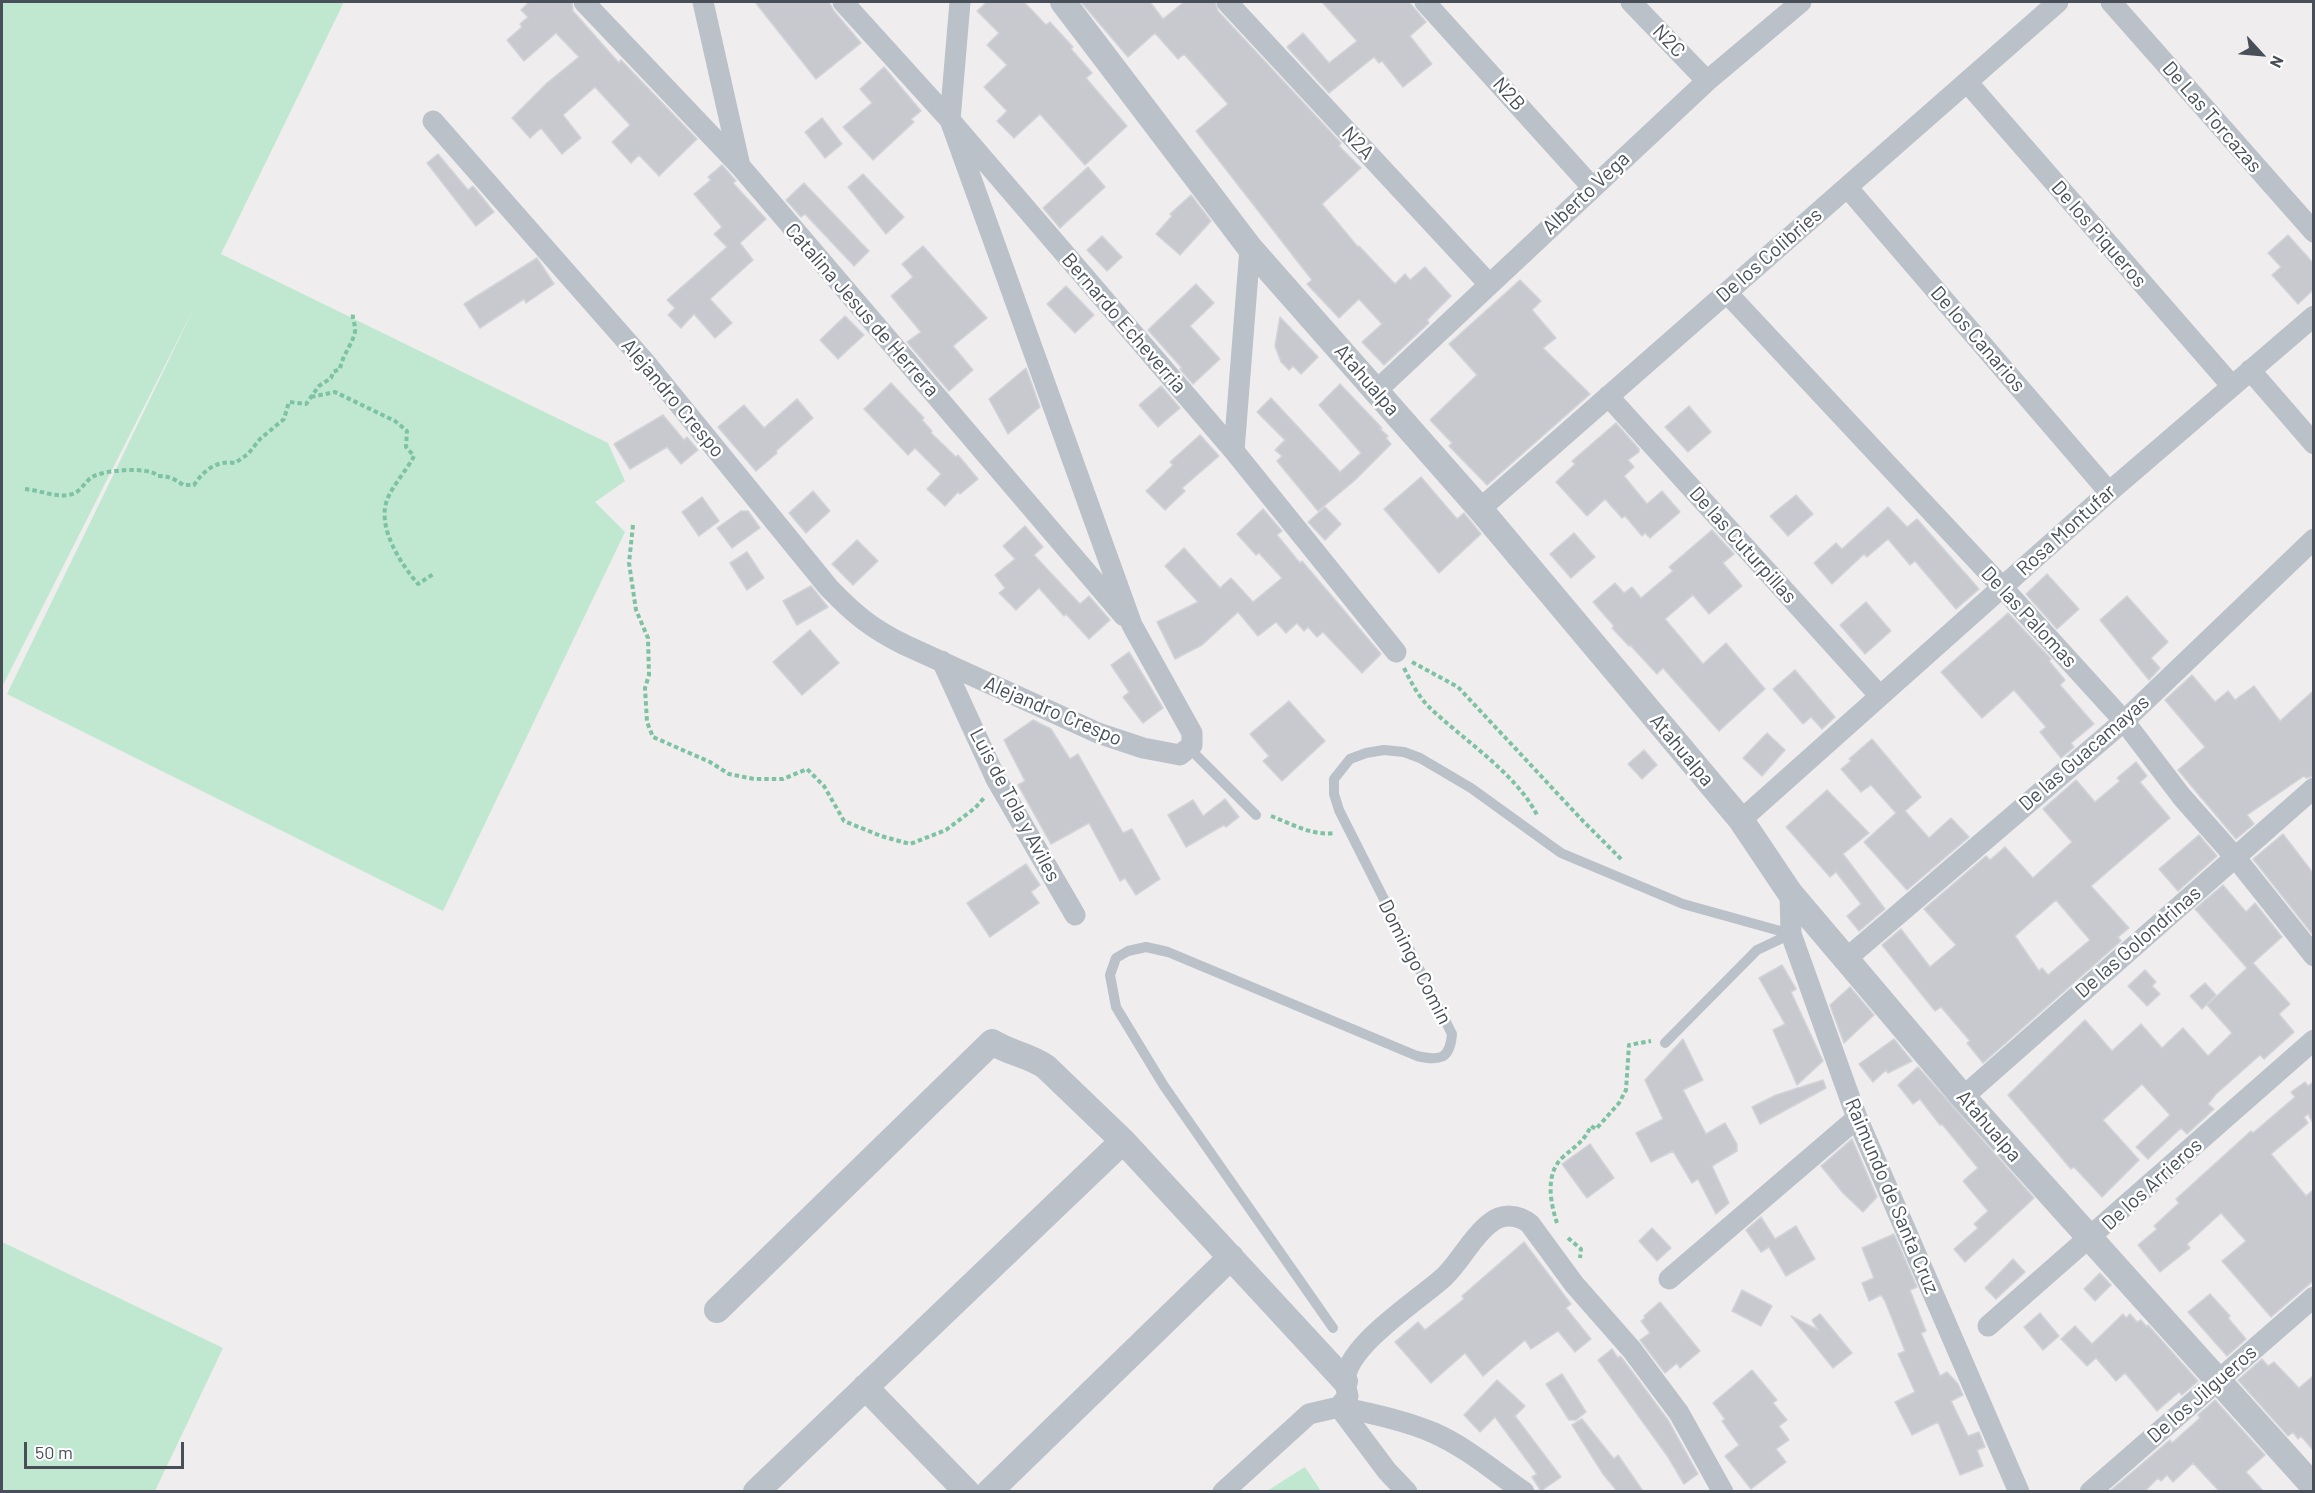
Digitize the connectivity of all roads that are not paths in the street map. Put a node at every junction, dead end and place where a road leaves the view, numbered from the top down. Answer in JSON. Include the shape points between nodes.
{"nodes":[{"id":1,"x":584,"y":2,"type":"edge"},
{"id":2,"x":703,"y":2,"type":"edge"},
{"id":3,"x":843,"y":2,"type":"edge"},
{"id":4,"x":960,"y":2,"type":"edge"},
{"id":5,"x":1063,"y":2,"type":"edge"},
{"id":6,"x":1227,"y":2,"type":"edge"},
{"id":7,"x":1425,"y":2,"type":"edge"},
{"id":8,"x":1631,"y":2,"type":"edge"},
{"id":9,"x":1801,"y":2,"type":"edge"},
{"id":10,"x":2058,"y":2,"type":"edge"},
{"id":11,"x":2110,"y":2,"type":"edge"},
{"id":12,"x":1707,"y":81,"type":"junction"},
{"id":13,"x":1967,"y":82,"type":"junction"},
{"id":14,"x":950,"y":120,"type":"junction"},
{"id":15,"x":433,"y":121,"type":"dead end"},
{"id":16,"x":740,"y":166,"type":"junction"},
{"id":17,"x":1592,"y":187,"type":"junction"},
{"id":18,"x":1847,"y":187,"type":"junction"},
{"id":19,"x":2313,"y":232,"type":"edge"},
{"id":20,"x":1250,"y":248,"type":"junction"},
{"id":21,"x":1490,"y":284,"type":"junction"},
{"id":22,"x":1727,"y":293,"type":"junction"},
{"id":23,"x":2313,"y":316,"type":"edge"},
{"id":24,"x":2250,"y":370,"type":"junction"},
{"id":25,"x":2232,"y":386,"type":"junction"},
{"id":26,"x":1376,"y":391,"type":"junction"},
{"id":27,"x":1608,"y":396,"type":"junction"},
{"id":28,"x":2313,"y":444,"type":"edge"},
{"id":29,"x":1234,"y":451,"type":"junction"},
{"id":30,"x":2109,"y":492,"type":"junction"},
{"id":31,"x":1480,"y":509,"type":"junction"},
{"id":32,"x":2313,"y":539,"type":"edge"},
{"id":33,"x":2002,"y":587,"type":"junction"},
{"id":34,"x":1132,"y":625,"type":"junction"},
{"id":35,"x":1396,"y":652,"type":"road end"},
{"id":36,"x":942,"y":661,"type":"junction"},
{"id":37,"x":1879,"y":694,"type":"junction"},
{"id":38,"x":2124,"y":721,"type":"junction"},
{"id":39,"x":1190,"y":748,"type":"junction"},
{"id":40,"x":2313,"y":788,"type":"edge"},
{"id":41,"x":1256,"y":815,"type":"road end"},
{"id":42,"x":1741,"y":820,"type":"junction"},
{"id":43,"x":2235,"y":857,"type":"junction"},
{"id":44,"x":1790,"y":893,"type":"junction"},
{"id":45,"x":1075,"y":915,"type":"dead end"},
{"id":46,"x":1791,"y":934,"type":"junction"},
{"id":47,"x":2313,"y":956,"type":"edge"},
{"id":48,"x":1846,"y":959,"type":"junction"},
{"id":49,"x":2313,"y":1040,"type":"edge"},
{"id":50,"x":1665,"y":1043,"type":"road end"},
{"id":51,"x":1963,"y":1097,"type":"junction"},
{"id":52,"x":1857,"y":1118,"type":"junction"},
{"id":53,"x":1123,"y":1141,"type":"junction"},
{"id":54,"x":2090,"y":1239,"type":"junction"},
{"id":55,"x":1231,"y":1257,"type":"junction"},
{"id":56,"x":1669,"y":1279,"type":"dead end"},
{"id":57,"x":2313,"y":1297,"type":"edge"},
{"id":58,"x":717,"y":1310,"type":"dead end"},
{"id":59,"x":1988,"y":1326,"type":"dead end"},
{"id":60,"x":1333,"y":1328,"type":"dead end"},
{"id":61,"x":1345,"y":1381,"type":"junction"},
{"id":62,"x":2218,"y":1381,"type":"junction"},
{"id":63,"x":865,"y":1387,"type":"junction"},
{"id":64,"x":1339,"y":1407,"type":"junction"},
{"id":65,"x":2313,"y":1487,"type":"edge"},
{"id":66,"x":756,"y":1491,"type":"edge"},
{"id":67,"x":967,"y":1491,"type":"edge"},
{"id":68,"x":989,"y":1491,"type":"edge"},
{"id":69,"x":1223,"y":1491,"type":"edge"},
{"id":70,"x":1407,"y":1491,"type":"edge"},
{"id":71,"x":1524,"y":1491,"type":"edge"},
{"id":72,"x":1723,"y":1491,"type":"edge"},
{"id":73,"x":2019,"y":1491,"type":"edge"},
{"id":74,"x":2090,"y":1491,"type":"edge"}],
"edges":[{"from":1,"to":16,"type":"street","name":"Catalina Jesus de Herrera"},
{"from":2,"to":16,"type":"street"},
{"from":3,"to":14,"type":"street","name":"Bernardo Echeverria"},
{"from":4,"to":14,"type":"street"},
{"from":5,"to":20,"type":"street","name":"Atahualpa"},
{"from":6,"to":21,"type":"street","name":"N2A"},
{"from":7,"to":17,"type":"street","name":"N2B"},
{"from":8,"to":12,"type":"street","name":"N2C"},
{"from":9,"to":12,"type":"street","name":"Alberto Vega"},
{"from":10,"to":13,"type":"street","name":"De los Colibries"},
{"from":11,"to":19,"type":"street","name":"De Las Torcazas"},
{"from":12,"to":17,"type":"street","name":"Alberto Vega"},
{"from":13,"to":18,"type":"street","name":"De los Colibries"},
{"from":13,"to":25,"type":"street","name":"De los Piqueros"},
{"from":14,"to":29,"type":"street","name":"Bernardo Echeverria"},
{"from":14,"to":34,"type":"street"},
{"from":15,"to":36,"type":"street","name":"Alejandro Crespo","via":[[644,361],[829,588],[876,631]]},
{"from":16,"to":34,"type":"street","name":"Catalina Jesus de Herrera"},
{"from":17,"to":21,"type":"street","name":"Alberto Vega"},
{"from":18,"to":22,"type":"street","name":"De los Colibries"},
{"from":18,"to":30,"type":"street","name":"De los Canarios"},
{"from":20,"to":26,"type":"street","name":"Atahualpa"},
{"from":20,"to":29,"type":"street"},
{"from":21,"to":26,"type":"street","name":"Alberto Vega"},
{"from":22,"to":27,"type":"street","name":"De los Colibries"},
{"from":22,"to":33,"type":"street","name":"De las Palomas"},
{"from":23,"to":24,"type":"street","name":"Rosa Montufar"},
{"from":24,"to":25,"type":"street","name":"Rosa Montufar"},
{"from":24,"to":28,"type":"street"},
{"from":25,"to":30,"type":"street","name":"Rosa Montufar"},
{"from":26,"to":31,"type":"street","name":"Atahualpa"},
{"from":27,"to":31,"type":"street","name":"De los Colibries"},
{"from":27,"to":37,"type":"street","name":"De las Cuturpillas"},
{"from":29,"to":35,"type":"street","name":"Bernardo Echeverria"},
{"from":30,"to":33,"type":"street","name":"Rosa Montufar"},
{"from":31,"to":42,"type":"street","name":"Atahualpa"},
{"from":32,"to":38,"type":"street","name":"De las Guacamayas"},
{"from":33,"to":37,"type":"street","name":"Rosa Montufar"},
{"from":33,"to":38,"type":"street","name":"De las Palomas"},
{"from":34,"to":39,"type":"street","via":[[1192,733]]},
{"from":36,"to":39,"type":"street","name":"Alejandro Crespo","via":[[1098,734],[1172,754]]},
{"from":36,"to":45,"type":"street","name":"Luis de Tola y Aviles","via":[[996,779]]},
{"from":37,"to":42,"type":"street","name":"Rosa Montufar"},
{"from":38,"to":43,"type":"street","name":"De las Palomas","via":[[2182,797]]},
{"from":38,"to":48,"type":"street","name":"De las Guacamayas"},
{"from":39,"to":41,"type":"lane"},
{"from":40,"to":43,"type":"street","name":"De las Golondrinas"},
{"from":42,"to":44,"type":"street","name":"Atahualpa"},
{"from":43,"to":47,"type":"street","name":"De las Palomas"},
{"from":43,"to":51,"type":"street","name":"De las Golondrinas"},
{"from":44,"to":46,"type":"street","name":"Raimundo de Santa Cruz"},
{"from":44,"to":48,"type":"street","name":"Atahualpa"},
{"from":46,"to":50,"type":"lane","via":[[1758,950]]},
{"from":46,"to":52,"type":"street","name":"Raimundo de Santa Cruz"},
{"from":46,"to":60,"type":"lane","name":"Domingo Comin","via":[[1683,904],[1561,853],[1472,788],[1420,758],[1395,750],[1350,759],[1334,779],[1334,794],[1452,1034],[1446,1055],[1434,1060],[1418,1056],[1168,952],[1146,947],[1116,958],[1110,975],[1116,1007],[1164,1086]]},
{"from":48,"to":51,"type":"street","name":"Atahualpa"},
{"from":49,"to":54,"type":"street","name":"De los Arrieros"},
{"from":51,"to":54,"type":"street","name":"Atahualpa"},
{"from":52,"to":56,"type":"street"},
{"from":52,"to":73,"type":"street","name":"Raimundo de Santa Cruz"},
{"from":53,"to":55,"type":"street"},
{"from":53,"to":58,"type":"street","via":[[1046,1067],[992,1042]]},
{"from":53,"to":63,"type":"street"},
{"from":54,"to":59,"type":"street","name":"De los Arrieros"},
{"from":54,"to":62,"type":"street","name":"Atahualpa"},
{"from":55,"to":61,"type":"street"},
{"from":55,"to":68,"type":"street"},
{"from":57,"to":62,"type":"street","name":"De los Jilgueros"},
{"from":61,"to":64,"type":"street","via":[[1348,1396]]},
{"from":61,"to":72,"type":"street","via":[[1365,1342],[1445,1276],[1489,1223],[1508,1215],[1522,1218],[1679,1413]]},
{"from":62,"to":65,"type":"street","name":"Atahualpa"},
{"from":62,"to":74,"type":"street","name":"De los Jilgueros"},
{"from":63,"to":66,"type":"street"},
{"from":63,"to":67,"type":"street"},
{"from":64,"to":69,"type":"street","via":[[1309,1414]]},
{"from":64,"to":70,"type":"street"},
{"from":64,"to":71,"type":"street","via":[[1434,1433]]}]}
